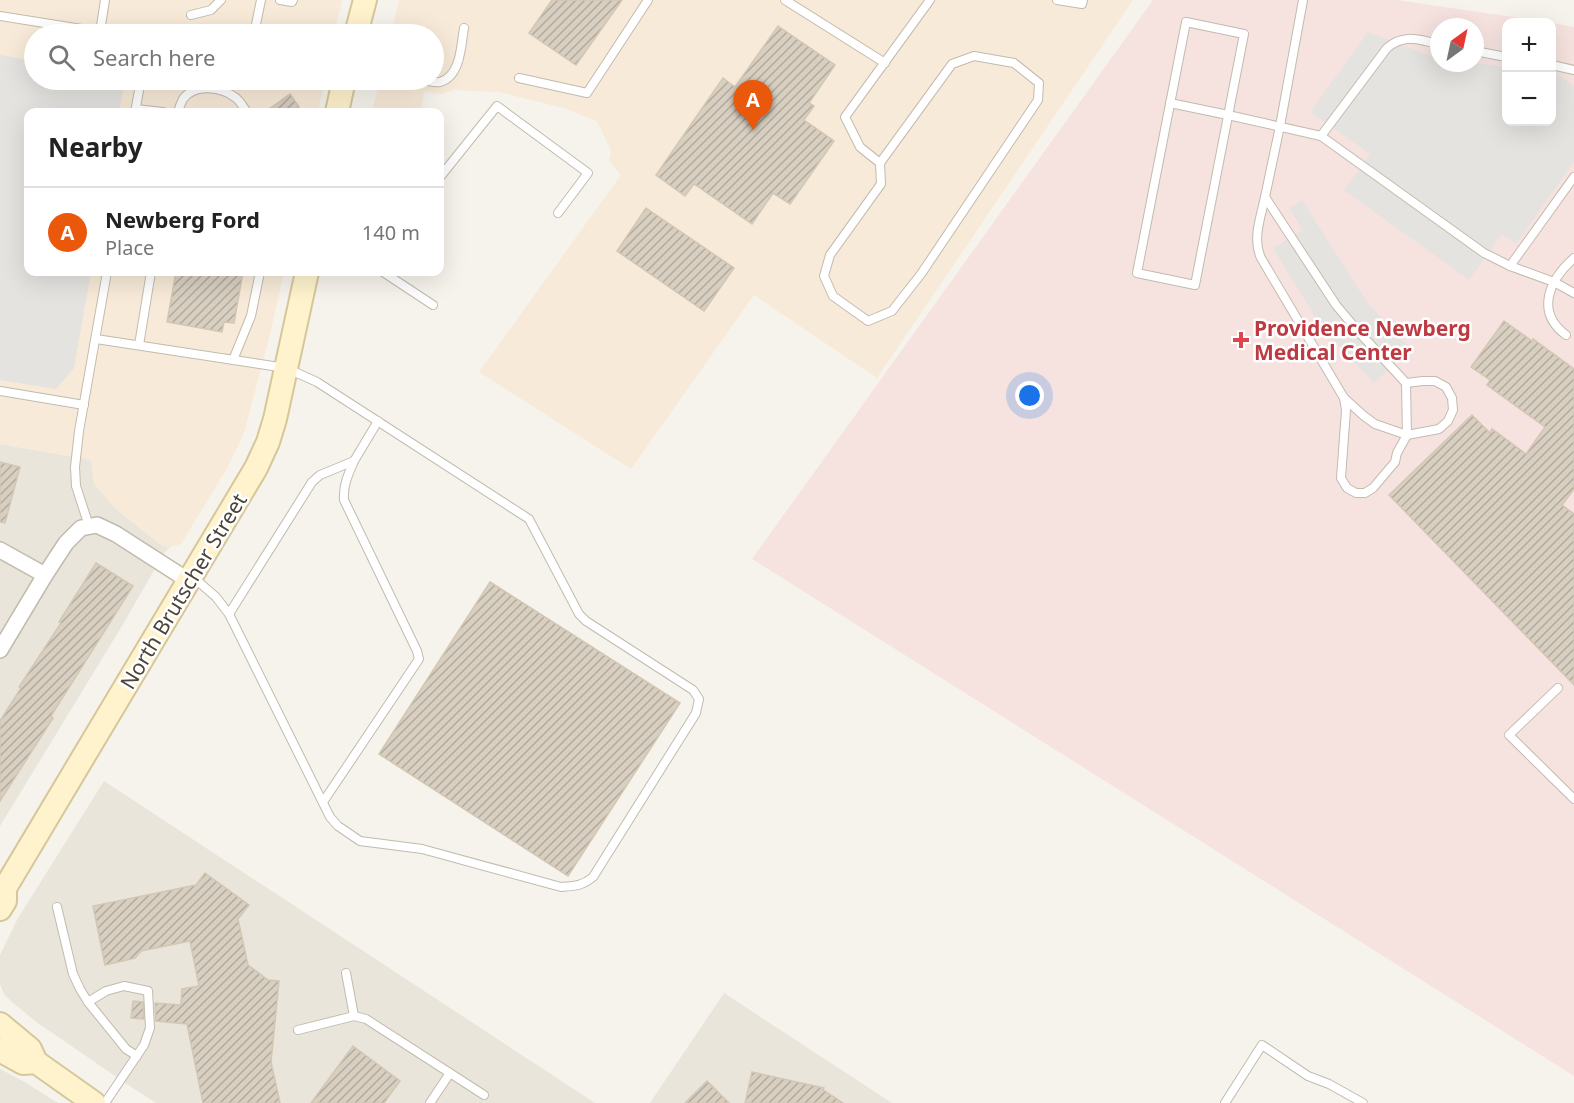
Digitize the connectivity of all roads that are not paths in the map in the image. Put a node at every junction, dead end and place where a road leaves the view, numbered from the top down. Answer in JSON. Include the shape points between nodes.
{"nodes":[{"id":1,"x":105,"y":0,"type":"edge"},
{"id":2,"x":221,"y":0,"type":"edge"},
{"id":3,"x":261,"y":0,"type":"edge"},
{"id":4,"x":280,"y":0,"type":"edge"},
{"id":5,"x":293,"y":0,"type":"edge"},
{"id":6,"x":365,"y":0,"type":"edge"},
{"id":7,"x":648,"y":0,"type":"edge"},
{"id":8,"x":785,"y":0,"type":"edge"},
{"id":9,"x":930,"y":0,"type":"edge"},
{"id":10,"x":1057,"y":0,"type":"edge"},
{"id":11,"x":1083,"y":0,"type":"edge"},
{"id":12,"x":1303,"y":0,"type":"edge"},
{"id":13,"x":191,"y":15,"type":"dead end"},
{"id":14,"x":0,"y":16,"type":"edge"},
{"id":15,"x":50,"y":24,"type":"edge"},
{"id":16,"x":101,"y":24,"type":"edge"},
{"id":17,"x":256,"y":24,"type":"edge"},
{"id":18,"x":359,"y":24,"type":"edge"},
{"id":19,"x":464,"y":28,"type":"dead end"},
{"id":20,"x":1430,"y":42,"type":"edge"},
{"id":21,"x":1484,"y":53,"type":"edge"},
{"id":22,"x":1502,"y":56,"type":"edge"},
{"id":23,"x":885,"y":63,"type":"junction"},
{"id":24,"x":1556,"y":66,"type":"edge"},
{"id":25,"x":1574,"y":70,"type":"edge"},
{"id":26,"x":519,"y":78,"type":"dead end"},
{"id":27,"x":444,"y":79,"type":"edge"},
{"id":28,"x":139,"y":90,"type":"edge"},
{"id":29,"x":195,"y":90,"type":"edge"},
{"id":30,"x":218,"y":90,"type":"edge"},
{"id":31,"x":342,"y":90,"type":"edge"},
{"id":32,"x":1170,"y":103,"type":"junction"},
{"id":33,"x":136,"y":108,"type":"edge"},
{"id":34,"x":179,"y":108,"type":"edge"},
{"id":35,"x":244,"y":108,"type":"edge"},
{"id":36,"x":338,"y":108,"type":"edge"},
{"id":37,"x":1228,"y":114,"type":"junction"},
{"id":38,"x":1280,"y":126,"type":"junction"},
{"id":39,"x":1322,"y":136,"type":"junction"},
{"id":40,"x":880,"y":164,"type":"junction"},
{"id":41,"x":444,"y":172,"type":"edge"},
{"id":42,"x":1574,"y":177,"type":"edge"},
{"id":43,"x":1265,"y":197,"type":"junction"},
{"id":44,"x":558,"y":213,"type":"dead end"},
{"id":45,"x":1574,"y":258,"type":"edge"},
{"id":46,"x":1510,"y":266,"type":"junction"},
{"id":47,"x":106,"y":276,"type":"edge"},
{"id":48,"x":150,"y":276,"type":"edge"},
{"id":49,"x":259,"y":276,"type":"edge"},
{"id":50,"x":306,"y":276,"type":"edge"},
{"id":51,"x":389,"y":276,"type":"edge"},
{"id":52,"x":1554,"y":282,"type":"junction"},
{"id":53,"x":1574,"y":293,"type":"edge"},
{"id":54,"x":433,"y":305,"type":"dead end"},
{"id":55,"x":1566,"y":335,"type":"dead end"},
{"id":56,"x":96,"y":339,"type":"junction"},
{"id":57,"x":139,"y":345,"type":"junction"},
{"id":58,"x":233,"y":360,"type":"junction"},
{"id":59,"x":286,"y":368,"type":"junction"},
{"id":60,"x":1406,"y":383,"type":"junction"},
{"id":61,"x":0,"y":391,"type":"edge"},
{"id":62,"x":1344,"y":398,"type":"junction"},
{"id":63,"x":84,"y":405,"type":"junction"},
{"id":64,"x":378,"y":421,"type":"junction"},
{"id":65,"x":1407,"y":435,"type":"junction"},
{"id":66,"x":354,"y":461,"type":"junction"},
{"id":67,"x":89,"y":526,"type":"junction"},
{"id":68,"x":0,"y":550,"type":"edge"},
{"id":69,"x":45,"y":575,"type":"junction"},
{"id":70,"x":190,"y":578,"type":"junction"},
{"id":71,"x":229,"y":614,"type":"junction"},
{"id":72,"x":0,"y":650,"type":"edge"},
{"id":73,"x":1558,"y":688,"type":"dead end"},
{"id":74,"x":1574,"y":799,"type":"edge"},
{"id":75,"x":324,"y":802,"type":"junction"},
{"id":76,"x":2,"y":896,"type":"edge"},
{"id":77,"x":57,"y":907,"type":"dead end"},
{"id":78,"x":346,"y":973,"type":"dead end"},
{"id":79,"x":88,"y":1002,"type":"junction"},
{"id":80,"x":354,"y":1016,"type":"junction"},
{"id":81,"x":0,"y":1024,"type":"edge"},
{"id":82,"x":298,"y":1030,"type":"dead end"},
{"id":83,"x":0,"y":1050,"type":"edge"},
{"id":84,"x":137,"y":1056,"type":"junction"},
{"id":85,"x":36,"y":1062,"type":"junction"},
{"id":86,"x":450,"y":1073,"type":"junction"},
{"id":87,"x":484,"y":1095,"type":"dead end"},
{"id":88,"x":94,"y":1103,"type":"edge"},
{"id":89,"x":105,"y":1103,"type":"edge"},
{"id":90,"x":430,"y":1103,"type":"edge"},
{"id":91,"x":1225,"y":1103,"type":"edge"},
{"id":92,"x":1363,"y":1103,"type":"edge"}],
"edges":[{"from":1,"to":16,"type":"lane"},
{"from":2,"to":13,"type":"lane","via":[[211,10]]},
{"from":3,"to":17,"type":"lane"},
{"from":4,"to":5,"type":"lane"},
{"from":6,"to":18,"type":"street"},
{"from":7,"to":26,"type":"lane","via":[[587,93]]},
{"from":8,"to":23,"type":"lane"},
{"from":9,"to":23,"type":"lane"},
{"from":10,"to":11,"type":"lane","via":[[1082,4]]},
{"from":12,"to":38,"type":"lane"},
{"from":14,"to":15,"type":"lane"},
{"from":19,"to":27,"type":"lane","via":[[457,64]]},
{"from":20,"to":39,"type":"lane","via":[[1401,39],[1388,48]]},
{"from":21,"to":22,"type":"lane"},
{"from":23,"to":40,"type":"lane","via":[[845,117],[860,147]]},
{"from":24,"to":25,"type":"lane"},
{"from":28,"to":33,"type":"lane"},
{"from":29,"to":34,"type":"lane","via":[[182,100]]},
{"from":30,"to":35,"type":"lane","via":[[237,99]]},
{"from":31,"to":36,"type":"street"},
{"from":32,"to":37,"type":"lane"},
{"from":32,"to":37,"type":"lane","via":[[1186,22],[1244,34]]},
{"from":32,"to":37,"type":"lane","via":[[1137,273],[1195,285]]},
{"from":37,"to":38,"type":"lane"},
{"from":38,"to":39,"type":"lane"},
{"from":38,"to":43,"type":"lane"},
{"from":39,"to":46,"type":"lane","via":[[1484,253]]},
{"from":40,"to":40,"type":"lane","via":[[881,184],[830,255],[824,276],[833,296],[868,321],[892,311],[921,274],[1038,100],[1039,83],[1014,63],[974,57],[952,64]]},
{"from":41,"to":44,"type":"lane","via":[[497,106],[588,173]]},
{"from":42,"to":46,"type":"lane"},
{"from":43,"to":60,"type":"lane","via":[[1336,305]]},
{"from":43,"to":62,"type":"lane","via":[[1257,250]]},
{"from":45,"to":52,"type":"lane"},
{"from":46,"to":52,"type":"lane"},
{"from":47,"to":56,"type":"lane"},
{"from":48,"to":57,"type":"lane"},
{"from":49,"to":58,"type":"lane","via":[[251,316]]},
{"from":50,"to":59,"type":"street","name":"North Brutscher Street"},
{"from":51,"to":54,"type":"lane"},
{"from":52,"to":53,"type":"lane"},
{"from":52,"to":55,"type":"lane","via":[[1548,307],[1551,319]]},
{"from":56,"to":57,"type":"lane"},
{"from":56,"to":63,"type":"lane"},
{"from":57,"to":58,"type":"lane"},
{"from":58,"to":59,"type":"lane"},
{"from":59,"to":64,"type":"lane","via":[[317,382]]},
{"from":59,"to":70,"type":"street","name":"North Brutscher Street","via":[[260,460]]},
{"from":60,"to":65,"type":"lane"},
{"from":60,"to":65,"type":"lane","via":[[1435,381],[1446,387],[1453,410],[1439,429]]},
{"from":61,"to":63,"type":"lane"},
{"from":62,"to":65,"type":"lane","via":[[1375,424]]},
{"from":62,"to":65,"type":"lane","via":[[1341,478],[1347,488],[1356,493],[1373,488],[1395,462]]},
{"from":63,"to":67,"type":"lane","via":[[75,466],[76,486]]},
{"from":64,"to":66,"type":"lane"},
{"from":64,"to":75,"type":"lane","via":[[529,519],[579,614],[693,690],[699,699],[696,713],[593,877],[576,886],[561,887],[422,849],[360,841],[338,826]]},
{"from":66,"to":71,"type":"lane","via":[[312,482]]},
{"from":66,"to":75,"type":"lane","via":[[345,480],[344,500],[419,659]]},
{"from":67,"to":69,"type":"street","via":[[81,528],[66,543]]},
{"from":67,"to":70,"type":"street","via":[[97,525],[116,534]]},
{"from":68,"to":69,"type":"street"},
{"from":69,"to":72,"type":"street"},
{"from":70,"to":71,"type":"lane","via":[[216,597]]},
{"from":70,"to":76,"type":"street","name":"North Brutscher Street"},
{"from":71,"to":75,"type":"lane"},
{"from":73,"to":74,"type":"lane","via":[[1509,735]]},
{"from":77,"to":79,"type":"lane","via":[[73,974]]},
{"from":78,"to":80,"type":"lane"},
{"from":79,"to":84,"type":"lane","via":[[126,1049]]},
{"from":79,"to":84,"type":"lane","via":[[106,990],[124,986],[148,991],[150,1028]]},
{"from":80,"to":82,"type":"lane"},
{"from":80,"to":86,"type":"lane","via":[[366,1019]]},
{"from":81,"to":85,"type":"street","via":[[30,1049]]},
{"from":83,"to":85,"type":"street","via":[[23,1063]]},
{"from":84,"to":89,"type":"lane"},
{"from":85,"to":88,"type":"street"},
{"from":86,"to":87,"type":"lane"},
{"from":86,"to":90,"type":"lane"},
{"from":91,"to":92,"type":"lane","via":[[1262,1045],[1308,1076]]}]}
